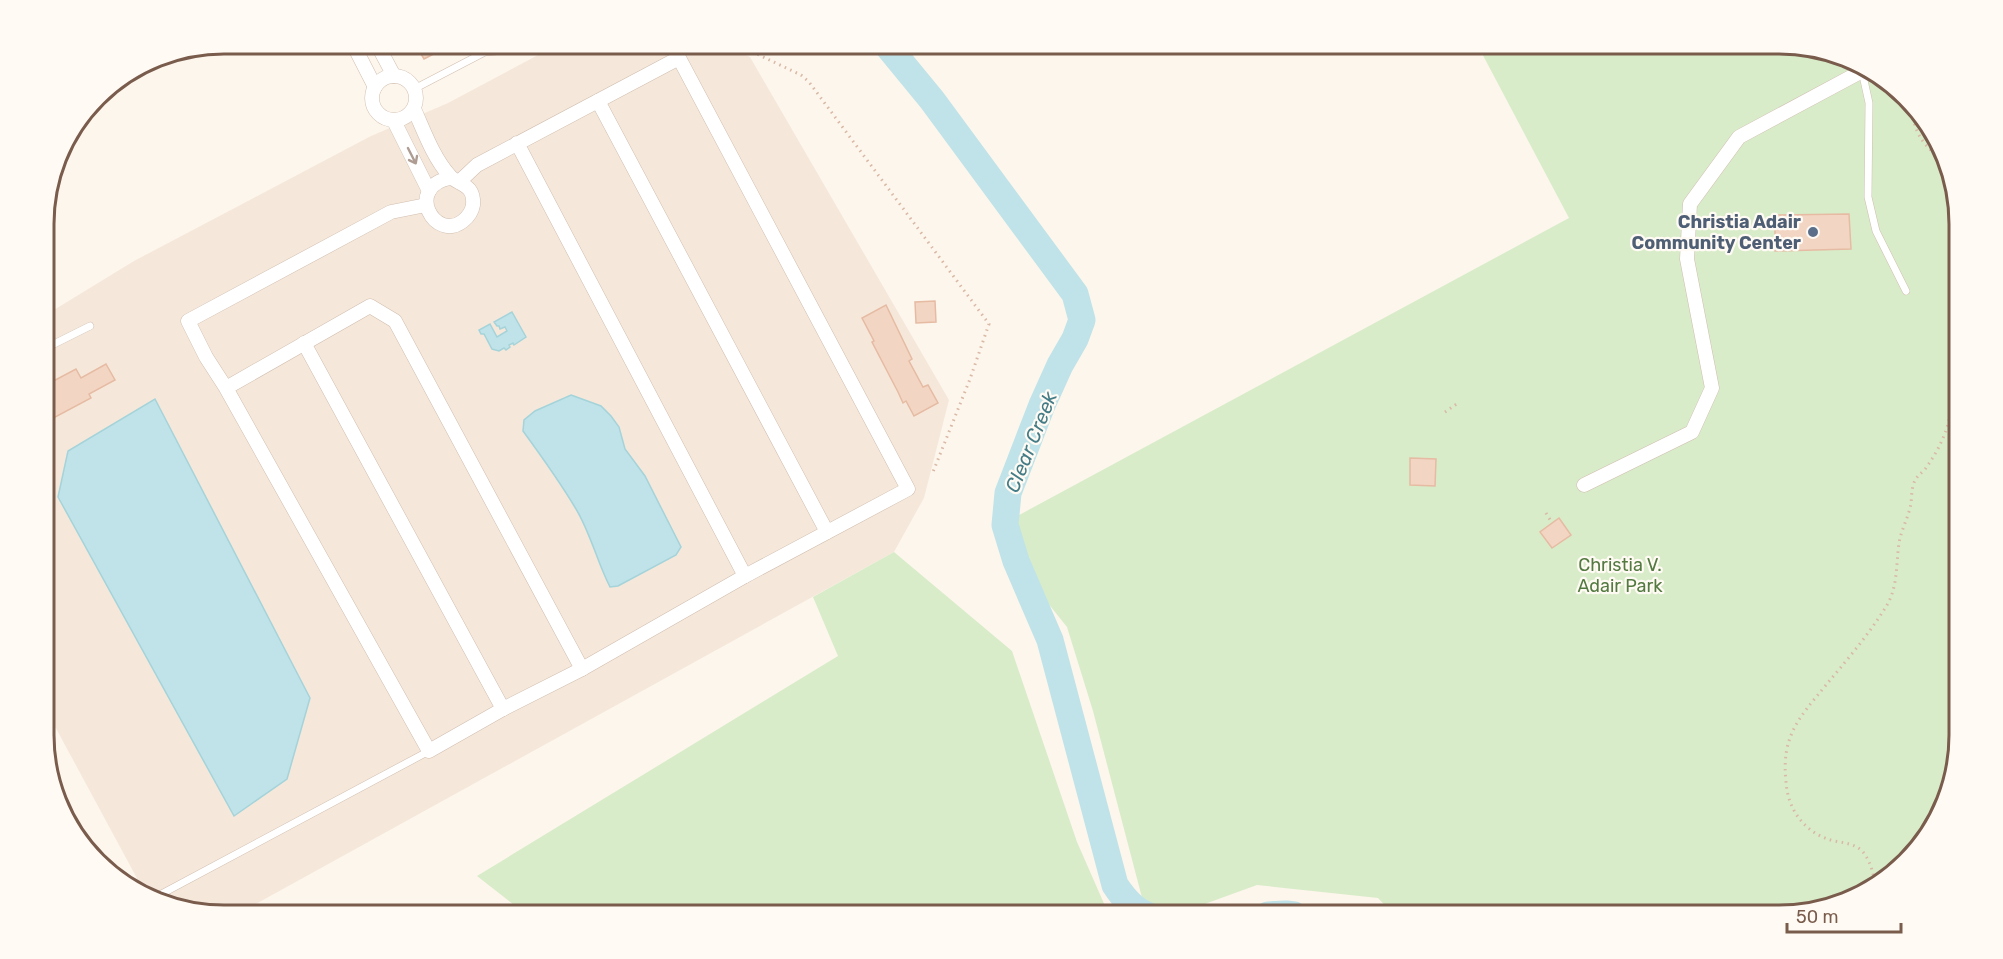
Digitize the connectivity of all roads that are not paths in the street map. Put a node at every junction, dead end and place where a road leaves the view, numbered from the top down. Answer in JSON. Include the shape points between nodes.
{"nodes":[{"id":1,"x":358,"y":54,"type":"edge"},
{"id":2,"x":382,"y":54,"type":"edge"},
{"id":3,"x":481,"y":54,"type":"edge"},
{"id":4,"x":1855,"y":73,"type":"edge"},
{"id":5,"x":394,"y":76,"type":"junction"},
{"id":6,"x":1864,"y":77,"type":"edge"},
{"id":7,"x":375,"y":87,"type":"junction"},
{"id":8,"x":414,"y":89,"type":"junction"},
{"id":9,"x":598,"y":101,"type":"junction"},
{"id":10,"x":414,"y":109,"type":"junction"},
{"id":11,"x":394,"y":121,"type":"junction"},
{"id":12,"x":517,"y":143,"type":"junction"},
{"id":13,"x":455,"y":180,"type":"junction"},
{"id":14,"x":429,"y":191,"type":"junction"},
{"id":15,"x":426,"y":205,"type":"junction"},
{"id":16,"x":1906,"y":291,"type":"dead end"},
{"id":17,"x":90,"y":326,"type":"dead end"},
{"id":18,"x":54,"y":344,"type":"edge"},
{"id":19,"x":304,"y":344,"type":"junction"},
{"id":20,"x":226,"y":388,"type":"junction"},
{"id":21,"x":1584,"y":485,"type":"dead end"},
{"id":22,"x":827,"y":532,"type":"junction"},
{"id":23,"x":745,"y":576,"type":"junction"},
{"id":24,"x":582,"y":669,"type":"junction"},
{"id":25,"x":503,"y":709,"type":"junction"},
{"id":26,"x":429,"y":751,"type":"junction"},
{"id":27,"x":163,"y":893,"type":"edge"}],
"edges":[{"from":1,"to":7,"type":"street"},
{"from":2,"to":5,"type":"street"},
{"from":3,"to":8,"type":"lane"},
{"from":4,"to":21,"type":"street","via":[[1739,137],[1690,204],[1687,259],[1712,388],[1692,432]]},
{"from":5,"to":7,"type":"street","via":[[382,79]]},
{"from":5,"to":8,"type":"street","via":[[403,78]]},
{"from":6,"to":16,"type":"lane","via":[[1869,103],[1868,197],[1876,231]]},
{"from":7,"to":11,"type":"street","via":[[372,97],[376,111]]},
{"from":8,"to":10,"type":"street"},
{"from":9,"to":12,"type":"street"},
{"from":9,"to":22,"type":"street"},
{"from":9,"to":22,"type":"street","via":[[679,58],[908,489]]},
{"from":10,"to":11,"type":"street"},
{"from":10,"to":13,"type":"street"},
{"from":11,"to":14,"type":"street","one_way":true},
{"from":12,"to":13,"type":"street"},
{"from":12,"to":23,"type":"street"},
{"from":13,"to":14,"type":"street","via":[[436,183]]},
{"from":13,"to":15,"type":"street","via":[[469,190],[473,205],[459,223],[437,222]]},
{"from":14,"to":15,"type":"street"},
{"from":15,"to":20,"type":"street","via":[[391,212],[188,321]]},
{"from":17,"to":18,"type":"lane"},
{"from":19,"to":20,"type":"street"},
{"from":19,"to":24,"type":"street","via":[[370,306],[395,321]]},
{"from":19,"to":25,"type":"street"},
{"from":20,"to":26,"type":"street"},
{"from":22,"to":23,"type":"street"},
{"from":23,"to":24,"type":"street"},
{"from":24,"to":25,"type":"street"},
{"from":25,"to":26,"type":"street"},
{"from":26,"to":27,"type":"lane"}]}
